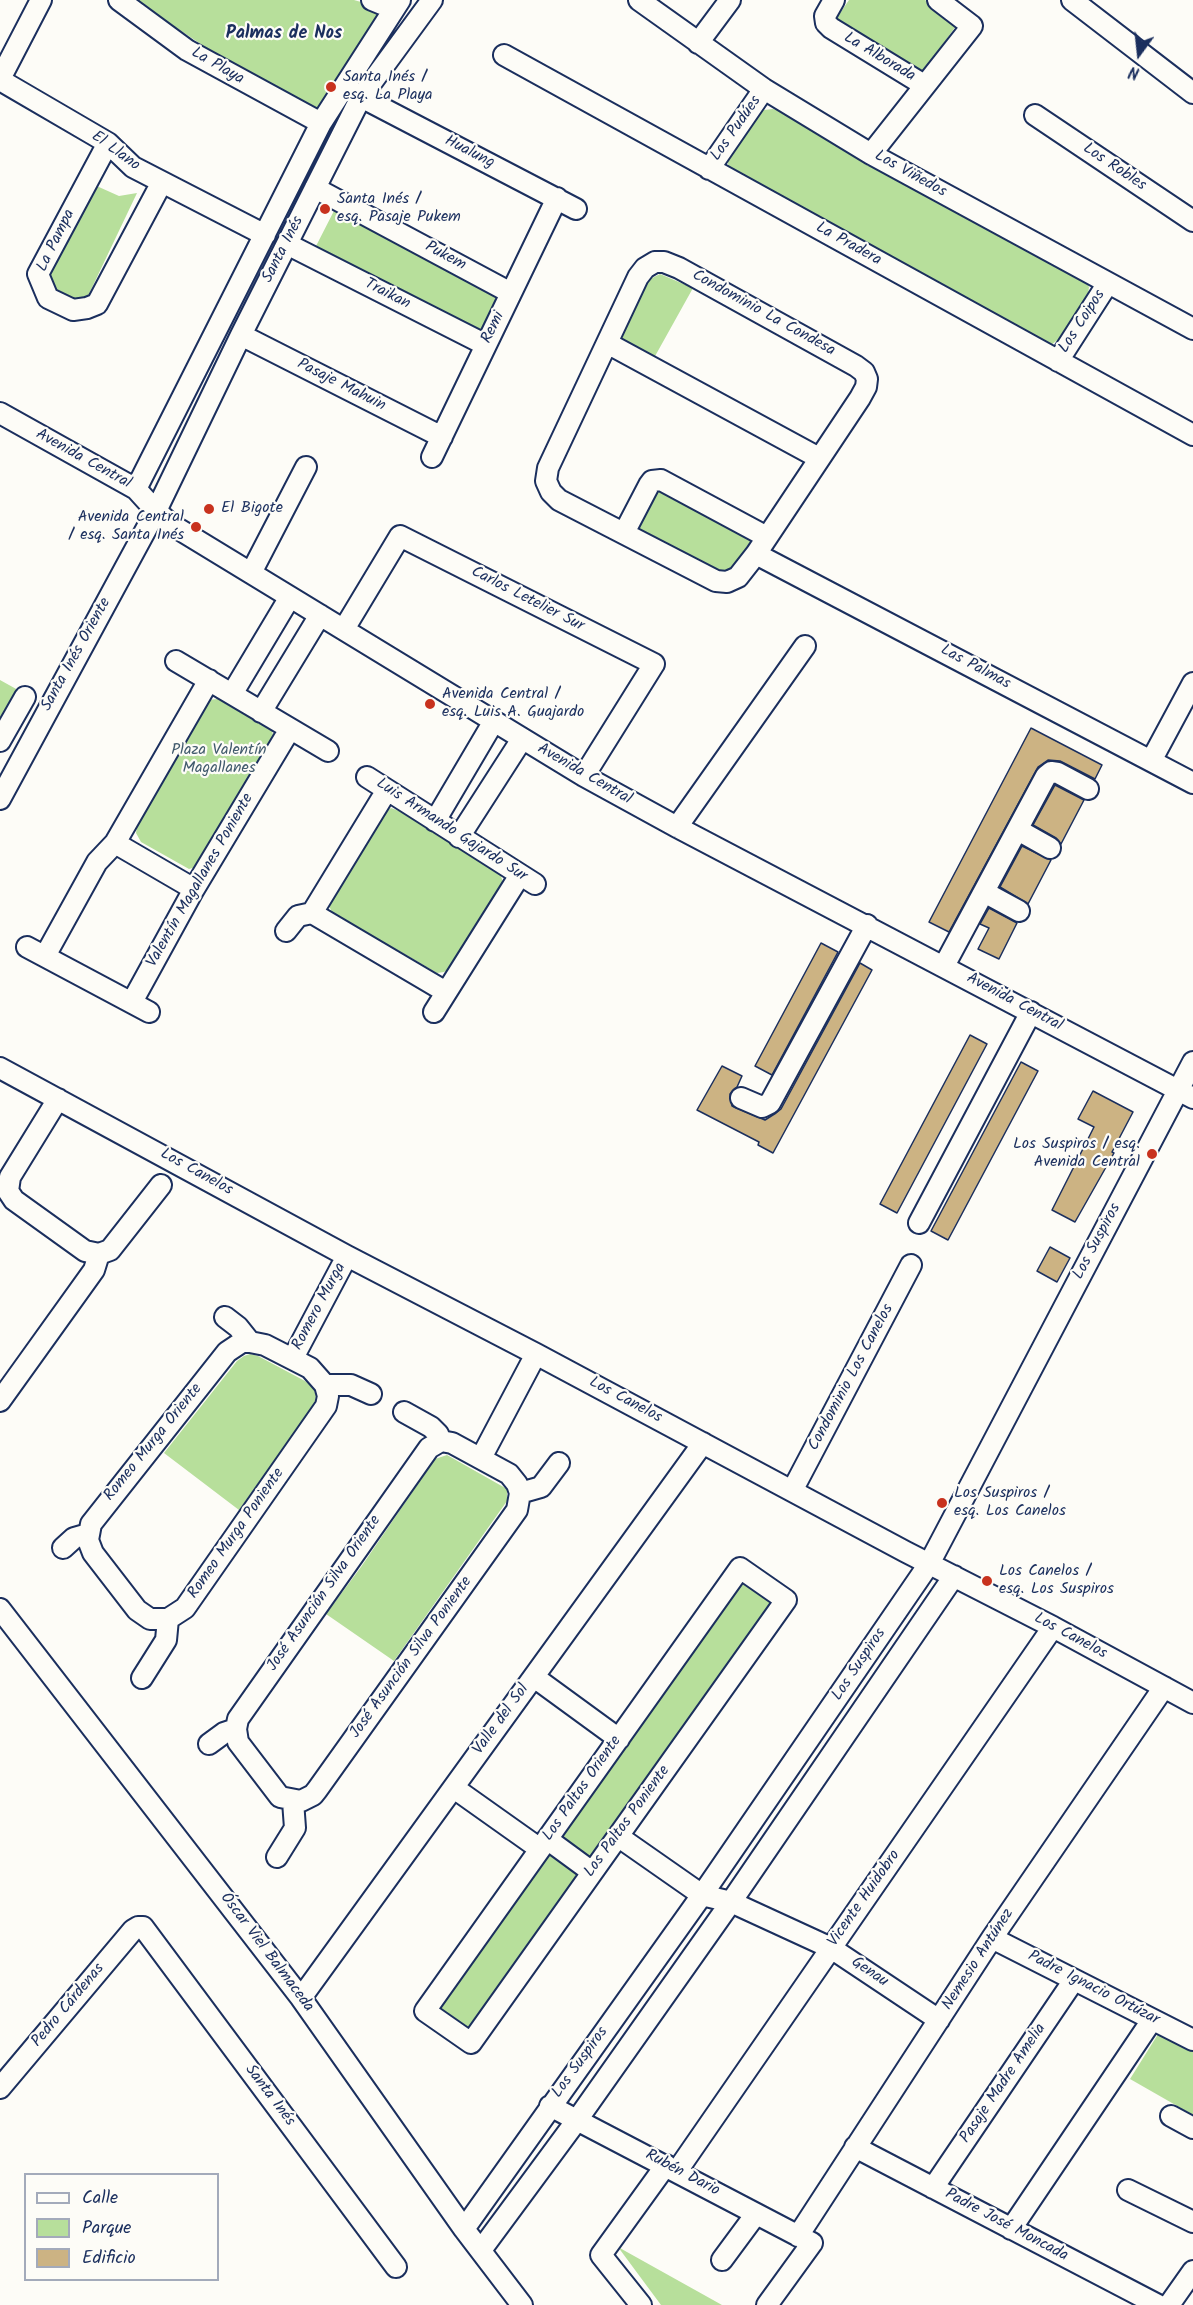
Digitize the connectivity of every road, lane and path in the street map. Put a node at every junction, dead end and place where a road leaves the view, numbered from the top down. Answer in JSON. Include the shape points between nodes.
{"nodes":[{"id":1,"x":41,"y":0,"type":"edge"},
{"id":2,"x":119,"y":0,"type":"edge"},
{"id":3,"x":372,"y":0,"type":"edge"},
{"id":4,"x":432,"y":0,"type":"edge"},
{"id":5,"x":639,"y":0,"type":"edge"},
{"id":6,"x":730,"y":0,"type":"edge"},
{"id":7,"x":834,"y":0,"type":"edge"},
{"id":8,"x":938,"y":0,"type":"edge"},
{"id":9,"x":1072,"y":0,"type":"edge"},
{"id":10,"x":397,"y":5,"type":"edge"},
{"id":11,"x":698,"y":43,"type":"junction"},
{"id":12,"x":504,"y":55,"type":"dead end"},
{"id":13,"x":0,"y":80,"type":"edge"},
{"id":14,"x":924,"y":86,"type":"junction"},
{"id":15,"x":764,"y":89,"type":"junction"},
{"id":16,"x":1193,"y":93,"type":"edge"},
{"id":17,"x":362,"y":97,"type":"junction"},
{"id":18,"x":1035,"y":115,"type":"dead end"},
{"id":19,"x":321,"y":123,"type":"junction"},
{"id":20,"x":108,"y":143,"type":"junction"},
{"id":21,"x":871,"y":153,"type":"junction"},
{"id":22,"x":709,"y":169,"type":"junction"},
{"id":23,"x":162,"y":182,"type":"junction"},
{"id":24,"x":315,"y":188,"type":"junction"},
{"id":25,"x":557,"y":198,"type":"junction"},
{"id":26,"x":576,"y":208,"type":"dead end"},
{"id":27,"x":1193,"y":221,"type":"edge"},
{"id":28,"x":265,"y":235,"type":"junction"},
{"id":29,"x":287,"y":244,"type":"junction"},
{"id":30,"x":1108,"y":283,"type":"junction"},
{"id":31,"x":511,"y":293,"type":"junction"},
{"id":32,"x":1193,"y":329,"type":"edge"},
{"id":33,"x":241,"y":335,"type":"junction"},
{"id":34,"x":607,"y":343,"type":"junction"},
{"id":35,"x":486,"y":345,"type":"junction"},
{"id":36,"x":1058,"y":361,"type":"junction"},
{"id":37,"x":0,"y":413,"type":"edge"},
{"id":38,"x":1193,"y":435,"type":"edge"},
{"id":39,"x":442,"y":437,"type":"junction"},
{"id":40,"x":432,"y":458,"type":"dead end"},
{"id":41,"x":819,"y":458,"type":"junction"},
{"id":42,"x":306,"y":467,"type":"dead end"},
{"id":43,"x":135,"y":489,"type":"junction"},
{"id":44,"x":156,"y":511,"type":"junction"},
{"id":45,"x":624,"y":533,"type":"junction"},
{"id":46,"x":767,"y":537,"type":"junction"},
{"id":47,"x":756,"y":554,"type":"junction"},
{"id":48,"x":251,"y":573,"type":"junction"},
{"id":49,"x":290,"y":597,"type":"junction"},
{"id":50,"x":320,"y":615,"type":"junction"},
{"id":51,"x":344,"y":629,"type":"junction"},
{"id":52,"x":805,"y":646,"type":"dead end"},
{"id":53,"x":176,"y":661,"type":"dead end"},
{"id":54,"x":209,"y":680,"type":"junction"},
{"id":55,"x":1193,"y":683,"type":"edge"},
{"id":56,"x":232,"y":694,"type":"junction"},
{"id":57,"x":25,"y":697,"type":"dead end"},
{"id":58,"x":261,"y":712,"type":"junction"},
{"id":59,"x":494,"y":721,"type":"junction"},
{"id":60,"x":290,"y":729,"type":"junction"},
{"id":61,"x":0,"y":739,"type":"edge"},
{"id":62,"x":522,"y":739,"type":"junction"},
{"id":63,"x":25,"y":751,"type":"junction"},
{"id":64,"x":328,"y":751,"type":"dead end"},
{"id":65,"x":1151,"y":761,"type":"junction"},
{"id":66,"x":584,"y":776,"type":"junction"},
{"id":67,"x":367,"y":777,"type":"dead end"},
{"id":68,"x":1193,"y":783,"type":"edge"},
{"id":69,"x":1088,"y":789,"type":"dead end"},
{"id":70,"x":387,"y":790,"type":"junction"},
{"id":71,"x":0,"y":800,"type":"edge"},
{"id":72,"x":435,"y":821,"type":"junction"},
{"id":73,"x":677,"y":827,"type":"junction"},
{"id":74,"x":1018,"y":830,"type":"junction"},
{"id":75,"x":459,"y":837,"type":"junction"},
{"id":76,"x":115,"y":843,"type":"junction"},
{"id":77,"x":1050,"y":848,"type":"dead end"},
{"id":78,"x":194,"y":889,"type":"junction"},
{"id":79,"x":984,"y":892,"type":"junction"},
{"id":80,"x":1019,"y":911,"type":"dead end"},
{"id":81,"x":312,"y":913,"type":"junction"},
{"id":82,"x":867,"y":925,"type":"junction"},
{"id":83,"x":286,"y":932,"type":"dead end"},
{"id":84,"x":27,"y":947,"type":"dead end"},
{"id":85,"x":45,"y":956,"type":"junction"},
{"id":86,"x":944,"y":966,"type":"junction"},
{"id":87,"x":446,"y":992,"type":"junction"},
{"id":88,"x":132,"y":1002,"type":"junction"},
{"id":89,"x":149,"y":1012,"type":"dead end"},
{"id":90,"x":434,"y":1012,"type":"dead end"},
{"id":91,"x":1031,"y":1012,"type":"junction"},
{"id":92,"x":1193,"y":1062,"type":"edge"},
{"id":93,"x":0,"y":1068,"type":"edge"},
{"id":94,"x":1185,"y":1094,"type":"edge"},
{"id":95,"x":741,"y":1098,"type":"dead end"},
{"id":96,"x":57,"y":1099,"type":"junction"},
{"id":97,"x":161,"y":1185,"type":"dead end"},
{"id":98,"x":4,"y":1196,"type":"edge"},
{"id":99,"x":919,"y":1223,"type":"dead end"},
{"id":100,"x":99,"y":1254,"type":"junction"},
{"id":101,"x":347,"y":1256,"type":"junction"},
{"id":102,"x":911,"y":1265,"type":"dead end"},
{"id":103,"x":225,"y":1317,"type":"dead end"},
{"id":104,"x":250,"y":1342,"type":"junction"},
{"id":105,"x":536,"y":1354,"type":"junction"},
{"id":106,"x":293,"y":1358,"type":"junction"},
{"id":107,"x":325,"y":1385,"type":"junction"},
{"id":108,"x":371,"y":1394,"type":"dead end"},
{"id":109,"x":0,"y":1401,"type":"edge"},
{"id":110,"x":404,"y":1412,"type":"dead end"},
{"id":111,"x":441,"y":1441,"type":"junction"},
{"id":112,"x":703,"y":1443,"type":"junction"},
{"id":113,"x":481,"y":1458,"type":"junction"},
{"id":114,"x":559,"y":1463,"type":"dead end"},
{"id":115,"x":792,"y":1491,"type":"junction"},
{"id":116,"x":520,"y":1493,"type":"junction"},
{"id":117,"x":88,"y":1534,"type":"junction"},
{"id":118,"x":63,"y":1548,"type":"dead end"},
{"id":119,"x":929,"y":1564,"type":"junction"},
{"id":120,"x":740,"y":1568,"type":"joint"},
{"id":121,"x":954,"y":1576,"type":"junction"},
{"id":122,"x":0,"y":1609,"type":"edge"},
{"id":123,"x":168,"y":1619,"type":"junction"},
{"id":124,"x":1053,"y":1627,"type":"junction"},
{"id":125,"x":534,"y":1677,"type":"junction"},
{"id":126,"x":142,"y":1678,"type":"dead end"},
{"id":127,"x":1164,"y":1687,"type":"junction"},
{"id":128,"x":1193,"y":1703,"type":"edge"},
{"id":129,"x":236,"y":1729,"type":"junction"},
{"id":130,"x":619,"y":1739,"type":"junction"},
{"id":131,"x":209,"y":1744,"type":"dead end"},
{"id":132,"x":454,"y":1788,"type":"junction"},
{"id":133,"x":293,"y":1801,"type":"junction"},
{"id":134,"x":619,"y":1837,"type":"junction"},
{"id":135,"x":544,"y":1844,"type":"junction"},
{"id":136,"x":277,"y":1857,"type":"dead end"},
{"id":137,"x":592,"y":1872,"type":"junction"},
{"id":138,"x":702,"y":1895,"type":"junction"},
{"id":139,"x":731,"y":1902,"type":"junction"},
{"id":140,"x":140,"y":1926,"type":"joint"},
{"id":141,"x":992,"y":1938,"type":"junction"},
{"id":142,"x":831,"y":1948,"type":"junction"},
{"id":143,"x":1074,"y":1980,"type":"junction"},
{"id":144,"x":302,"y":1998,"type":"junction"},
{"id":145,"x":1152,"y":2019,"type":"junction"},
{"id":146,"x":939,"y":2020,"type":"junction"},
{"id":147,"x":1193,"y":2040,"type":"edge"},
{"id":148,"x":471,"y":2043,"type":"joint"},
{"id":149,"x":0,"y":2088,"type":"edge"},
{"id":150,"x":550,"y":2106,"type":"junction"},
{"id":151,"x":1171,"y":2116,"type":"dead end"},
{"id":152,"x":577,"y":2120,"type":"junction"},
{"id":153,"x":1193,"y":2128,"type":"edge"},
{"id":154,"x":855,"y":2147,"type":"junction"},
{"id":155,"x":672,"y":2168,"type":"junction"},
{"id":156,"x":933,"y":2188,"type":"junction"},
{"id":157,"x":1128,"y":2190,"type":"dead end"},
{"id":158,"x":756,"y":2214,"type":"junction"},
{"id":159,"x":1193,"y":2222,"type":"edge"},
{"id":160,"x":464,"y":2229,"type":"junction"},
{"id":161,"x":1011,"y":2229,"type":"junction"},
{"id":162,"x":805,"y":2240,"type":"junction"},
{"id":163,"x":481,"y":2250,"type":"junction"},
{"id":164,"x":722,"y":2260,"type":"dead end"},
{"id":165,"x":396,"y":2267,"type":"dead end"},
{"id":166,"x":1193,"y":2271,"type":"edge"},
{"id":167,"x":1180,"y":2299,"type":"edge"},
{"id":168,"x":522,"y":2305,"type":"edge"},
{"id":169,"x":641,"y":2305,"type":"edge"},
{"id":170,"x":767,"y":2305,"type":"edge"},
{"id":171,"x":1158,"y":2305,"type":"edge"}],
"edges":[{"from":1,"to":13,"type":"street"},
{"from":2,"to":19,"type":"street","name":"La Playa","via":[[195,55]]},
{"from":3,"to":10,"type":"street"},
{"from":4,"to":17,"type":"street","name":"Santa Inés"},
{"from":5,"to":11,"type":"street","name":"Los Viñedos"},
{"from":6,"to":11,"type":"street"},
{"from":7,"to":14,"type":"street","name":"La Alborada","via":[[825,16],[831,28]]},
{"from":8,"to":14,"type":"street","name":"La Alborada","via":[[972,26]]},
{"from":9,"to":16,"type":"street"},
{"from":10,"to":19,"type":"street","name":"Santa Inés"},
{"from":11,"to":15,"type":"street","name":"Los Viñedos"},
{"from":12,"to":22,"type":"street","name":"La Pradera"},
{"from":13,"to":20,"type":"street","name":"El Llano"},
{"from":14,"to":21,"type":"street","name":"La Alborada"},
{"from":15,"to":21,"type":"street","name":"Los Viñedos"},
{"from":15,"to":22,"type":"street","name":"Los Pudúes"},
{"from":17,"to":24,"type":"street","name":"Santa Inés"},
{"from":17,"to":25,"type":"street","name":"Hualung"},
{"from":18,"to":27,"type":"street","name":"Los Robles"},
{"from":19,"to":28,"type":"street","name":"Santa Inés"},
{"from":20,"to":23,"type":"street","name":"El Llano","via":[[133,167]]},
{"from":20,"to":23,"type":"street","name":"La Pampa","via":[[38,274],[48,298],[74,310],[97,304]]},
{"from":21,"to":30,"type":"street","name":"Los Viñedos"},
{"from":22,"to":36,"type":"street","name":"La Pradera"},
{"from":23,"to":28,"type":"street","name":"El Llano"},
{"from":24,"to":29,"type":"street","name":"Santa Inés"},
{"from":24,"to":31,"type":"street","name":"Pukem"},
{"from":25,"to":26,"type":"street","name":"Hualung"},
{"from":25,"to":31,"type":"street","name":"Remi"},
{"from":28,"to":43,"type":"street","name":"Santa Inés"},
{"from":29,"to":33,"type":"street","name":"Santa Inés"},
{"from":29,"to":35,"type":"street","name":"Traikan"},
{"from":30,"to":32,"type":"street","name":"Los Viñedos"},
{"from":30,"to":36,"type":"street","name":"Los Coipos"},
{"from":31,"to":35,"type":"street","name":"Remi"},
{"from":33,"to":39,"type":"street","name":"Pasaje Mahuin"},
{"from":33,"to":44,"type":"street","name":"Santa Inés"},
{"from":34,"to":41,"type":"street"},
{"from":34,"to":41,"type":"street","name":"Condominio La Condesa","via":[[645,268],[659,261],[679,268],[864,372],[867,387]]},
{"from":34,"to":45,"type":"street","name":"Condominio La Condesa","via":[[548,468],[546,481],[559,500]]},
{"from":35,"to":39,"type":"street","name":"Remi"},
{"from":36,"to":38,"type":"street","name":"La Pradera"},
{"from":37,"to":43,"type":"street","name":"Avenida Central"},
{"from":39,"to":40,"type":"street","name":"Remi"},
{"from":41,"to":46,"type":"street","name":"Condominio La Condesa"},
{"from":42,"to":48,"type":"street"},
{"from":43,"to":44,"type":"street","name":"Avenida Central"},
{"from":44,"to":48,"type":"street","name":"Avenida Central"},
{"from":44,"to":63,"type":"street","name":"Santa Inés Oriente"},
{"from":45,"to":46,"type":"street","via":[[649,485],[661,480]]},
{"from":45,"to":47,"type":"street","name":"Condominio La Condesa","via":[[722,582],[738,577]]},
{"from":46,"to":47,"type":"street","name":"Condominio La Condesa"},
{"from":47,"to":65,"type":"street","name":"Las Palmas"},
{"from":48,"to":49,"type":"street","name":"Avenida Central"},
{"from":49,"to":50,"type":"street","name":"Avenida Central"},
{"from":49,"to":56,"type":"street"},
{"from":50,"to":51,"type":"street","name":"Avenida Central"},
{"from":50,"to":58,"type":"street"},
{"from":51,"to":59,"type":"street","name":"Avenida Central"},
{"from":51,"to":66,"type":"street","name":"Carlos Letelier Sur","via":[[400,536],[654,664]]},
{"from":52,"to":73,"type":"street"},
{"from":53,"to":54,"type":"street"},
{"from":54,"to":56,"type":"street"},
{"from":54,"to":76,"type":"street"},
{"from":55,"to":65,"type":"street"},
{"from":56,"to":58,"type":"street"},
{"from":57,"to":61,"type":"street"},
{"from":58,"to":60,"type":"street"},
{"from":59,"to":62,"type":"street","name":"Avenida Central"},
{"from":59,"to":72,"type":"street"},
{"from":60,"to":64,"type":"street"},
{"from":60,"to":78,"type":"street","name":"Valentín Magallanes Poniente"},
{"from":61,"to":63,"type":"street"},
{"from":62,"to":66,"type":"street","name":"Avenida Central"},
{"from":62,"to":75,"type":"street"},
{"from":63,"to":71,"type":"street","name":"Santa Inés Oriente"},
{"from":65,"to":68,"type":"street","name":"Las Palmas"},
{"from":66,"to":73,"type":"street","name":"Avenida Central"},
{"from":67,"to":70,"type":"street","name":"Luis Armando Gajardo Sur"},
{"from":69,"to":74,"type":"street","via":[[1058,773],[1048,774]]},
{"from":70,"to":72,"type":"street","name":"Luis Armando Gajardo Sur"},
{"from":70,"to":81,"type":"street"},
{"from":72,"to":75,"type":"street","name":"Luis Armando Gajardo Sur"},
{"from":73,"to":82,"type":"street","name":"Avenida Central"},
{"from":74,"to":77,"type":"street"},
{"from":74,"to":79,"type":"street"},
{"from":75,"to":87,"type":"street","name":"Luis Armando Gajardo Sur","via":[[527,880]]},
{"from":76,"to":78,"type":"street"},
{"from":76,"to":85,"type":"street","via":[[97,862]]},
{"from":78,"to":88,"type":"street","name":"Valentín Magallanes Poniente"},
{"from":79,"to":80,"type":"street"},
{"from":79,"to":86,"type":"street"},
{"from":81,"to":83,"type":"street","via":[[298,916]]},
{"from":81,"to":87,"type":"street"},
{"from":82,"to":86,"type":"street","name":"Avenida Central"},
{"from":82,"to":95,"type":"street","via":[[770,1103],[762,1107]]},
{"from":84,"to":85,"type":"street"},
{"from":85,"to":88,"type":"street"},
{"from":86,"to":91,"type":"street","name":"Avenida Central"},
{"from":87,"to":90,"type":"street"},
{"from":88,"to":89,"type":"street"},
{"from":91,"to":94,"type":"street","name":"Avenida Central"},
{"from":91,"to":99,"type":"street"},
{"from":92,"to":94,"type":"street","name":"Los Suspiros"},
{"from":93,"to":96,"type":"street","name":"Los Canelos"},
{"from":94,"to":119,"type":"street","name":"Los Suspiros"},
{"from":96,"to":98,"type":"street","via":[[10,1177]]},
{"from":96,"to":101,"type":"street","name":"Los Canelos"},
{"from":97,"to":100,"type":"street","name":"Los Canelos","via":[[110,1250]]},
{"from":98,"to":100,"type":"street","via":[[78,1246]]},
{"from":100,"to":109,"type":"street","name":"Los Canelos","via":[[94,1270]]},
{"from":101,"to":105,"type":"street","name":"Los Canelos"},
{"from":101,"to":106,"type":"street","name":"Romero Murga"},
{"from":102,"to":115,"type":"street","name":"Condominio Los Canelos"},
{"from":103,"to":104,"type":"street"},
{"from":104,"to":106,"type":"street"},
{"from":104,"to":117,"type":"street","name":"Romeo Murga Oriente","via":[[237,1344],[227,1352],[93,1519]]},
{"from":105,"to":112,"type":"street","name":"Los Canelos"},
{"from":105,"to":113,"type":"street"},
{"from":106,"to":107,"type":"street","via":[[316,1373]]},
{"from":107,"to":108,"type":"street","via":[[351,1385]]},
{"from":107,"to":123,"type":"street","name":"Romeo Murga Poniente","via":[[327,1402],[322,1414],[184,1608]]},
{"from":110,"to":111,"type":"street","via":[[430,1426]]},
{"from":111,"to":113,"type":"street"},
{"from":111,"to":129,"type":"street","name":"José Asunción Silva Oriente","via":[[429,1448],[241,1714]]},
{"from":112,"to":115,"type":"street","name":"Los Canelos"},
{"from":112,"to":125,"type":"street","name":"Valle del Sol"},
{"from":113,"to":116,"type":"street","via":[[509,1474]]},
{"from":114,"to":116,"type":"street","via":[[541,1487]]},
{"from":115,"to":119,"type":"street","name":"Los Canelos"},
{"from":116,"to":133,"type":"street","name":"José Asunción Silva Poniente","via":[[515,1514],[317,1790],[305,1800]]},
{"from":117,"to":118,"type":"street","via":[[74,1538]]},
{"from":117,"to":123,"type":"street","via":[[93,1554],[137,1610],[150,1619]]},
{"from":119,"to":121,"type":"street","name":"Los Canelos"},
{"from":119,"to":138,"type":"street","name":"Los Suspiros"},
{"from":120,"to":130,"type":"street","name":"Los Paltos Oriente"},
{"from":120,"to":134,"type":"street","name":"Los Paltos Poniente","via":[[786,1600]]},
{"from":121,"to":124,"type":"street","name":"Los Canelos"},
{"from":121,"to":139,"type":"street","name":"Los Suspiros"},
{"from":122,"to":144,"type":"street","name":"Óscar Viel Balmaceda"},
{"from":123,"to":126,"type":"street","via":[[166,1640]]},
{"from":124,"to":127,"type":"street","name":"Los Canelos"},
{"from":124,"to":142,"type":"street","name":"Vicente Huidobro"},
{"from":125,"to":130,"type":"street"},
{"from":125,"to":132,"type":"street","name":"Valle del Sol"},
{"from":127,"to":128,"type":"street","name":"Los Canelos"},
{"from":127,"to":141,"type":"street","name":"Nemesio Antúnez"},
{"from":129,"to":131,"type":"street"},
{"from":129,"to":133,"type":"street","via":[[238,1742],[275,1792]]},
{"from":130,"to":135,"type":"street","name":"Los Paltos Oriente"},
{"from":132,"to":135,"type":"street"},
{"from":132,"to":144,"type":"street","name":"Valle del Sol"},
{"from":133,"to":136,"type":"street","via":[[295,1828]]},
{"from":134,"to":137,"type":"street","name":"Los Paltos Poniente"},
{"from":134,"to":138,"type":"street"},
{"from":135,"to":137,"type":"street"},
{"from":135,"to":148,"type":"street","name":"Los Paltos Oriente","via":[[425,2011]]},
{"from":137,"to":148,"type":"street","name":"Los Paltos Poniente"},
{"from":138,"to":139,"type":"street","name":"Genau"},
{"from":138,"to":150,"type":"street","name":"Los Suspiros"},
{"from":139,"to":142,"type":"street","name":"Genau"},
{"from":139,"to":152,"type":"street","name":"Los Suspiros"},
{"from":140,"to":149,"type":"street","name":"Pedro Cárdenas"},
{"from":140,"to":165,"type":"street","name":"Santa Inés"},
{"from":141,"to":143,"type":"street","name":"Padre Ignacio Ortúzar"},
{"from":141,"to":146,"type":"street","name":"Nemesio Antúnez"},
{"from":142,"to":146,"type":"street","name":"Genau"},
{"from":142,"to":155,"type":"street","name":"Vicente Huidobro"},
{"from":143,"to":145,"type":"street","name":"Padre Ignacio Ortúzar"},
{"from":143,"to":156,"type":"street","name":"Pasaje Madre Amelia"},
{"from":144,"to":160,"type":"street","name":"Óscar Viel Balmaceda"},
{"from":145,"to":147,"type":"street","name":"Padre Ignacio Ortúzar"},
{"from":145,"to":161,"type":"street"},
{"from":146,"to":154,"type":"street","name":"Nemesio Antúnez"},
{"from":150,"to":152,"type":"street","name":"Rubén Dario"},
{"from":150,"to":160,"type":"street","name":"Los Suspiros"},
{"from":151,"to":153,"type":"street"},
{"from":152,"to":155,"type":"street","name":"Rubén Dario"},
{"from":152,"to":163,"type":"street","name":"Los Suspiros"},
{"from":154,"to":156,"type":"street","name":"Padre José Moncada"},
{"from":154,"to":162,"type":"street","name":"Nemesio Antúnez"},
{"from":155,"to":158,"type":"street","name":"Rubén Dario"},
{"from":155,"to":169,"type":"street","name":"Vicente Huidobro","via":[[601,2255]]},
{"from":156,"to":161,"type":"street","name":"Padre José Moncada"},
{"from":157,"to":159,"type":"street"},
{"from":158,"to":162,"type":"street","name":"Rubén Dario"},
{"from":158,"to":164,"type":"street"},
{"from":160,"to":163,"type":"street","name":"Óscar Viel Balmaceda"},
{"from":161,"to":171,"type":"street","name":"Padre José Moncada"},
{"from":162,"to":170,"type":"street","name":"Nemesio Antúnez"},
{"from":163,"to":168,"type":"street","name":"Óscar Viel Balmaceda"},
{"from":166,"to":167,"type":"street"}]}
